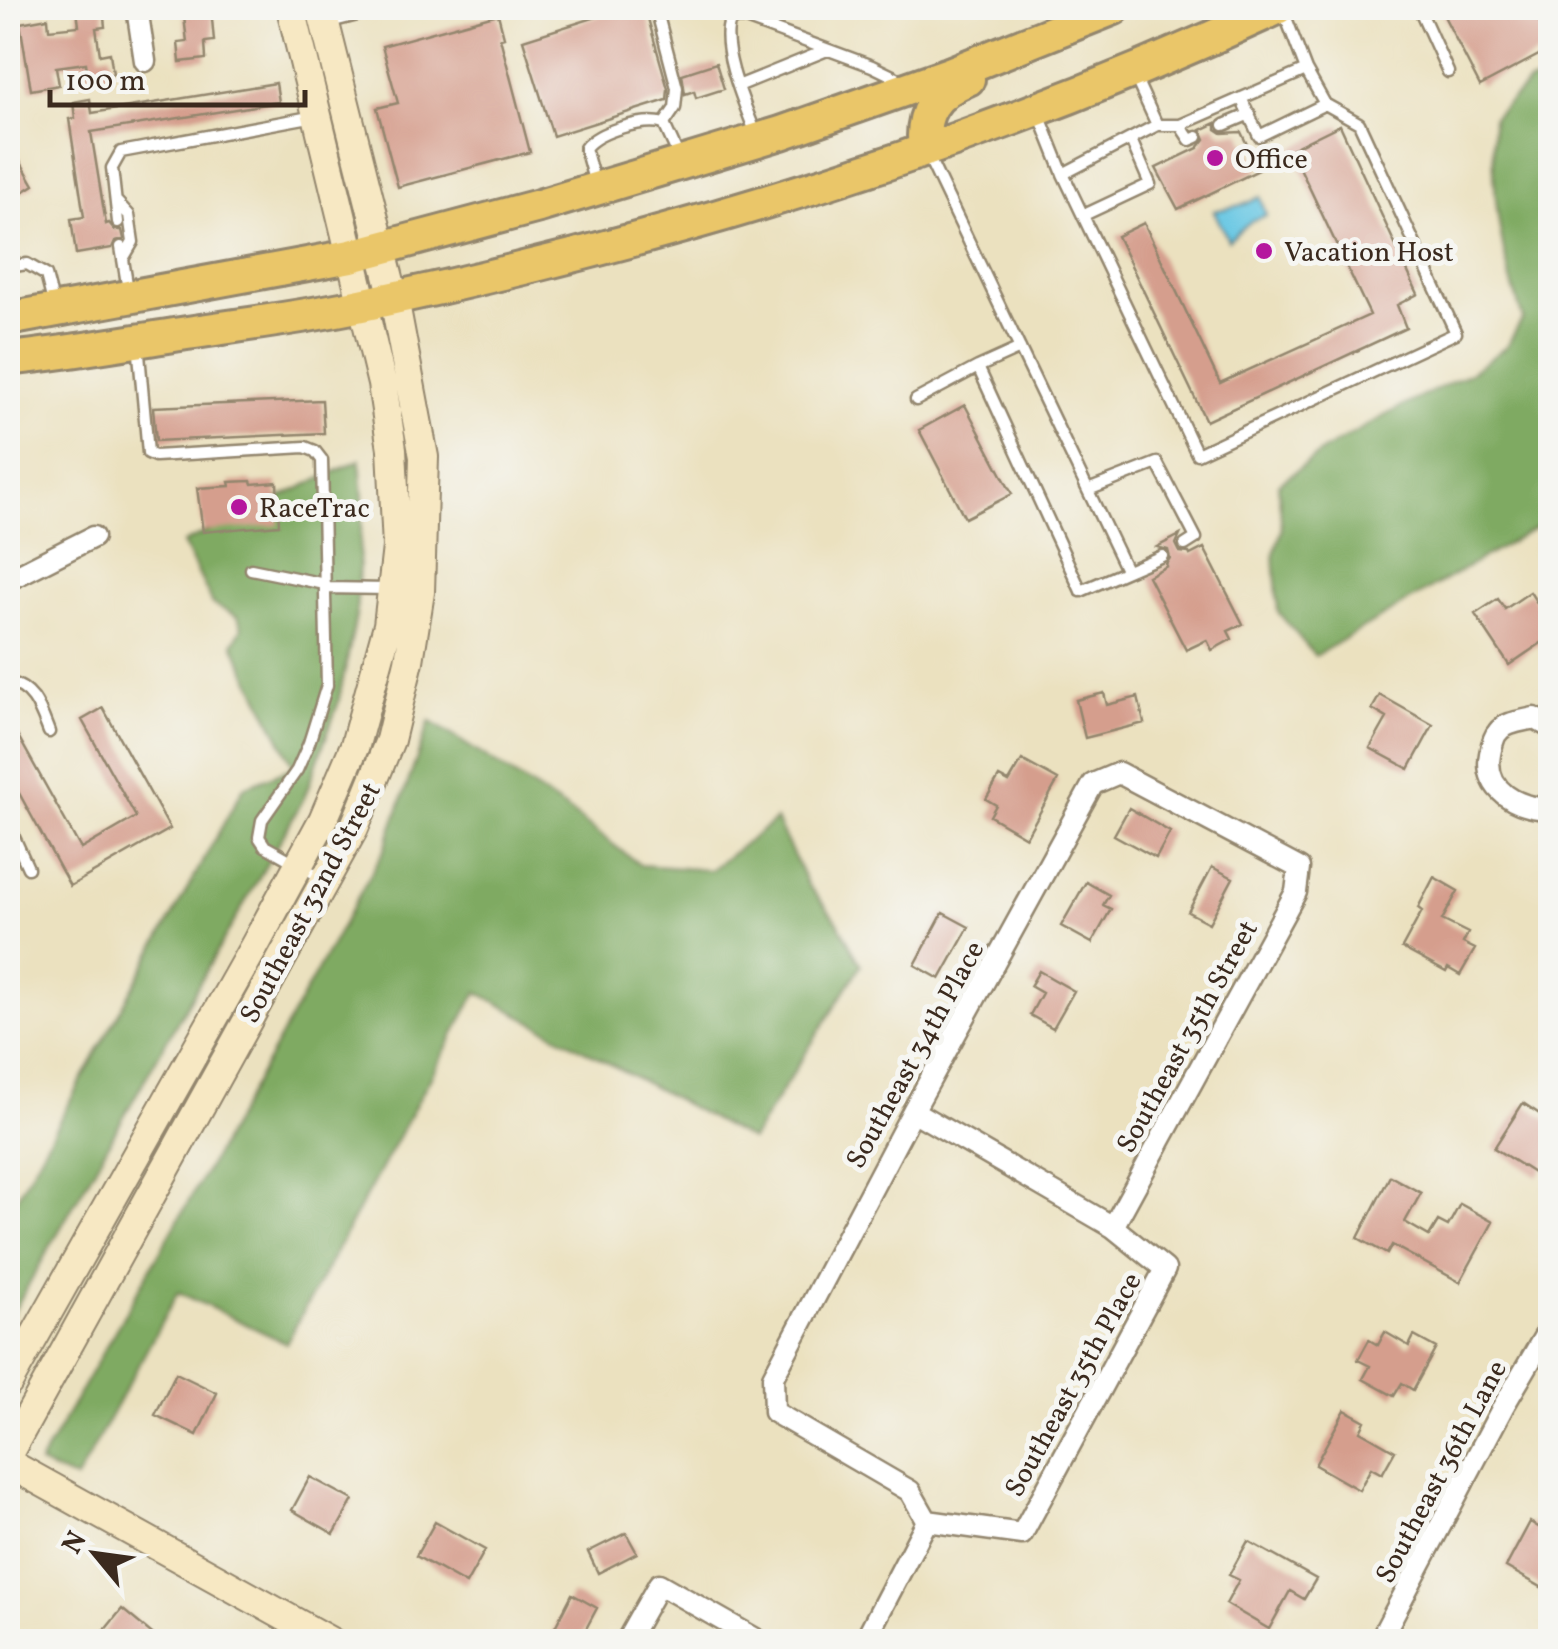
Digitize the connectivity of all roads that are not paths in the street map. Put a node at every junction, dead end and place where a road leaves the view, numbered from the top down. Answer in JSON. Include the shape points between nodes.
{"nodes":[{"id":1,"x":138,"y":8,"type":"edge"},
{"id":2,"x":291,"y":8,"type":"edge"},
{"id":3,"x":386,"y":8,"type":"edge"},
{"id":4,"x":656,"y":8,"type":"edge"},
{"id":5,"x":1114,"y":8,"type":"edge"},
{"id":6,"x":1280,"y":8,"type":"edge"},
{"id":7,"x":1419,"y":8,"type":"edge"},
{"id":8,"x":323,"y":15,"type":"edge"},
{"id":9,"x":1059,"y":30,"type":"junction"},
{"id":10,"x":827,"y":50,"type":"junction"},
{"id":11,"x":145,"y":61,"type":"dead end"},
{"id":12,"x":1306,"y":70,"type":"junction"},
{"id":13,"x":1132,"y":72,"type":"junction"},
{"id":14,"x":1448,"y":72,"type":"dead end"},
{"id":15,"x":738,"y":86,"type":"junction"},
{"id":16,"x":914,"y":86,"type":"junction"},
{"id":17,"x":1242,"y":98,"type":"junction"},
{"id":18,"x":1324,"y":104,"type":"junction"},
{"id":19,"x":1037,"y":108,"type":"junction"},
{"id":20,"x":1250,"y":114,"type":"junction"},
{"id":21,"x":317,"y":116,"type":"junction"},
{"id":22,"x":664,"y":124,"type":"junction"},
{"id":23,"x":1158,"y":125,"type":"junction"},
{"id":24,"x":1180,"y":125,"type":"junction"},
{"id":25,"x":1224,"y":125,"type":"dead end"},
{"id":26,"x":1197,"y":137,"type":"dead end"},
{"id":27,"x":759,"y":140,"type":"junction"},
{"id":28,"x":1131,"y":140,"type":"junction"},
{"id":29,"x":925,"y":150,"type":"junction"},
{"id":30,"x":682,"y":164,"type":"junction"},
{"id":31,"x":1063,"y":174,"type":"junction"},
{"id":32,"x":596,"y":189,"type":"junction"},
{"id":33,"x":115,"y":200,"type":"junction"},
{"id":34,"x":1084,"y":215,"type":"junction"},
{"id":35,"x":118,"y":222,"type":"dead end"},
{"id":36,"x":366,"y":252,"type":"junction"},
{"id":37,"x":8,"y":268,"type":"edge"},
{"id":38,"x":129,"y":296,"type":"junction"},
{"id":39,"x":379,"y":302,"type":"junction"},
{"id":40,"x":56,"y":312,"type":"junction"},
{"id":41,"x":8,"y":320,"type":"edge"},
{"id":42,"x":138,"y":340,"type":"junction"},
{"id":43,"x":1020,"y":348,"type":"junction"},
{"id":44,"x":8,"y":359,"type":"edge"},
{"id":45,"x":978,"y":367,"type":"junction"},
{"id":46,"x":916,"y":400,"type":"dead end"},
{"id":47,"x":1088,"y":490,"type":"junction"},
{"id":48,"x":92,"y":537,"type":"dead end"},
{"id":49,"x":1185,"y":545,"type":"dead end"},
{"id":50,"x":1162,"y":556,"type":"dead end"},
{"id":51,"x":251,"y":570,"type":"dead end"},
{"id":52,"x":1126,"y":570,"type":"junction"},
{"id":53,"x":8,"y":580,"type":"edge"},
{"id":54,"x":325,"y":586,"type":"junction"},
{"id":55,"x":392,"y":590,"type":"junction"},
{"id":56,"x":8,"y":682,"type":"edge"},
{"id":57,"x":1550,"y":727,"type":"edge"},
{"id":58,"x":49,"y":732,"type":"dead end"},
{"id":59,"x":1119,"y":773,"type":"joint"},
{"id":60,"x":1550,"y":809,"type":"edge"},
{"id":61,"x":8,"y":824,"type":"edge"},
{"id":62,"x":299,"y":865,"type":"junction"},
{"id":63,"x":28,"y":868,"type":"dead end"},
{"id":64,"x":325,"y":880,"type":"junction"},
{"id":65,"x":913,"y":1111,"type":"junction"},
{"id":66,"x":1112,"y":1227,"type":"junction"},
{"id":67,"x":1550,"y":1327,"type":"edge"},
{"id":68,"x":8,"y":1382,"type":"edge"},
{"id":69,"x":8,"y":1454,"type":"edge"},
{"id":70,"x":8,"y":1464,"type":"edge"},
{"id":71,"x":927,"y":1521,"type":"junction"},
{"id":72,"x":331,"y":1642,"type":"edge"},
{"id":73,"x":626,"y":1642,"type":"edge"},
{"id":74,"x":762,"y":1642,"type":"edge"},
{"id":75,"x":864,"y":1642,"type":"edge"},
{"id":76,"x":1380,"y":1642,"type":"edge"}],
"edges":[{"from":1,"to":11,"type":"street"},
{"from":2,"to":21,"type":"main road"},
{"from":3,"to":8,"type":"lane"},
{"from":4,"to":22,"type":"lane","via":[[678,88]]},
{"from":5,"to":9,"type":"highway"},
{"from":6,"to":12,"type":"lane"},
{"from":6,"to":13,"type":"highway"},
{"from":7,"to":14,"type":"lane"},
{"from":8,"to":36,"type":"main road"},
{"from":9,"to":16,"type":"highway"},
{"from":9,"to":29,"type":"highway","via":[[1017,60],[936,98],[926,114]]},
{"from":10,"to":15,"type":"lane"},
{"from":10,"to":15,"type":"lane","via":[[740,17],[730,21],[725,34]]},
{"from":10,"to":16,"type":"lane"},
{"from":12,"to":17,"type":"lane"},
{"from":12,"to":18,"type":"lane"},
{"from":13,"to":19,"type":"highway"},
{"from":13,"to":23,"type":"lane"},
{"from":15,"to":27,"type":"lane"},
{"from":16,"to":27,"type":"highway"},
{"from":17,"to":20,"type":"lane"},
{"from":17,"to":24,"type":"lane"},
{"from":18,"to":20,"type":"lane","via":[[1259,136]]},
{"from":18,"to":34,"type":"lane","via":[[1359,123],[1456,333],[1198,454]]},
{"from":19,"to":29,"type":"highway"},
{"from":19,"to":31,"type":"lane"},
{"from":20,"to":25,"type":"lane"},
{"from":21,"to":33,"type":"lane","via":[[121,152],[112,168]]},
{"from":21,"to":36,"type":"main road"},
{"from":22,"to":30,"type":"lane"},
{"from":22,"to":32,"type":"lane","via":[[651,120],[593,138],[585,148]]},
{"from":23,"to":24,"type":"lane"},
{"from":23,"to":28,"type":"lane"},
{"from":24,"to":26,"type":"lane","via":[[1190,140]]},
{"from":27,"to":30,"type":"highway"},
{"from":28,"to":31,"type":"lane"},
{"from":28,"to":34,"type":"lane","via":[[1150,184]]},
{"from":29,"to":39,"type":"highway","via":[[716,217]]},
{"from":29,"to":43,"type":"lane"},
{"from":30,"to":32,"type":"highway"},
{"from":31,"to":34,"type":"lane"},
{"from":32,"to":36,"type":"highway"},
{"from":33,"to":35,"type":"lane"},
{"from":33,"to":38,"type":"lane","via":[[128,215],[133,242],[122,253]]},
{"from":36,"to":38,"type":"highway"},
{"from":36,"to":39,"type":"main road"},
{"from":37,"to":40,"type":"lane","via":[[27,264],[46,275]]},
{"from":38,"to":40,"type":"highway"},
{"from":39,"to":42,"type":"highway"},
{"from":39,"to":55,"type":"main road","name":"Southeast 32nd Street","via":[[397,547]]},
{"from":39,"to":64,"type":"main road","name":"Southeast 32nd Street","via":[[424,456],[420,592],[390,740]]},
{"from":40,"to":41,"type":"highway"},
{"from":42,"to":44,"type":"highway"},
{"from":42,"to":54,"type":"lane","via":[[148,453],[305,447],[322,460]]},
{"from":43,"to":45,"type":"lane"},
{"from":43,"to":47,"type":"lane"},
{"from":45,"to":46,"type":"lane"},
{"from":45,"to":52,"type":"lane","via":[[1080,591]]},
{"from":47,"to":49,"type":"lane","via":[[1156,463],[1196,538]]},
{"from":47,"to":52,"type":"lane"},
{"from":48,"to":53,"type":"street"},
{"from":50,"to":52,"type":"lane"},
{"from":51,"to":54,"type":"lane"},
{"from":54,"to":55,"type":"lane"},
{"from":54,"to":62,"type":"lane","via":[[327,685],[310,742],[259,836]]},
{"from":55,"to":62,"type":"main road","name":"Southeast 32nd Street","via":[[355,745]]},
{"from":56,"to":58,"type":"lane","via":[[35,699]]},
{"from":57,"to":60,"type":"street","via":[[1534,718],[1506,725],[1496,732],[1489,758],[1492,782],[1502,794]]},
{"from":59,"to":65,"type":"street","name":"Southeast 34th Place","via":[[1093,784]]},
{"from":59,"to":66,"type":"street","name":"Southeast 35th Street","via":[[1300,868],[1296,892]]},
{"from":61,"to":63,"type":"lane"},
{"from":62,"to":64,"type":"lane"},
{"from":62,"to":68,"type":"main road","name":"Southeast 32nd Street"},
{"from":64,"to":69,"type":"main road","name":"Southeast 32nd Street"},
{"from":65,"to":66,"type":"street"},
{"from":65,"to":71,"type":"street","name":"Southeast 34th Place","via":[[772,1377],[774,1412],[910,1491]]},
{"from":66,"to":71,"type":"street","name":"Southeast 35th Place","via":[[1166,1269],[1022,1534]]},
{"from":67,"to":76,"type":"street","name":"Southeast 36th Lane"},
{"from":70,"to":72,"type":"main road"},
{"from":71,"to":75,"type":"street"},
{"from":73,"to":74,"type":"street","via":[[658,1584]]}]}
